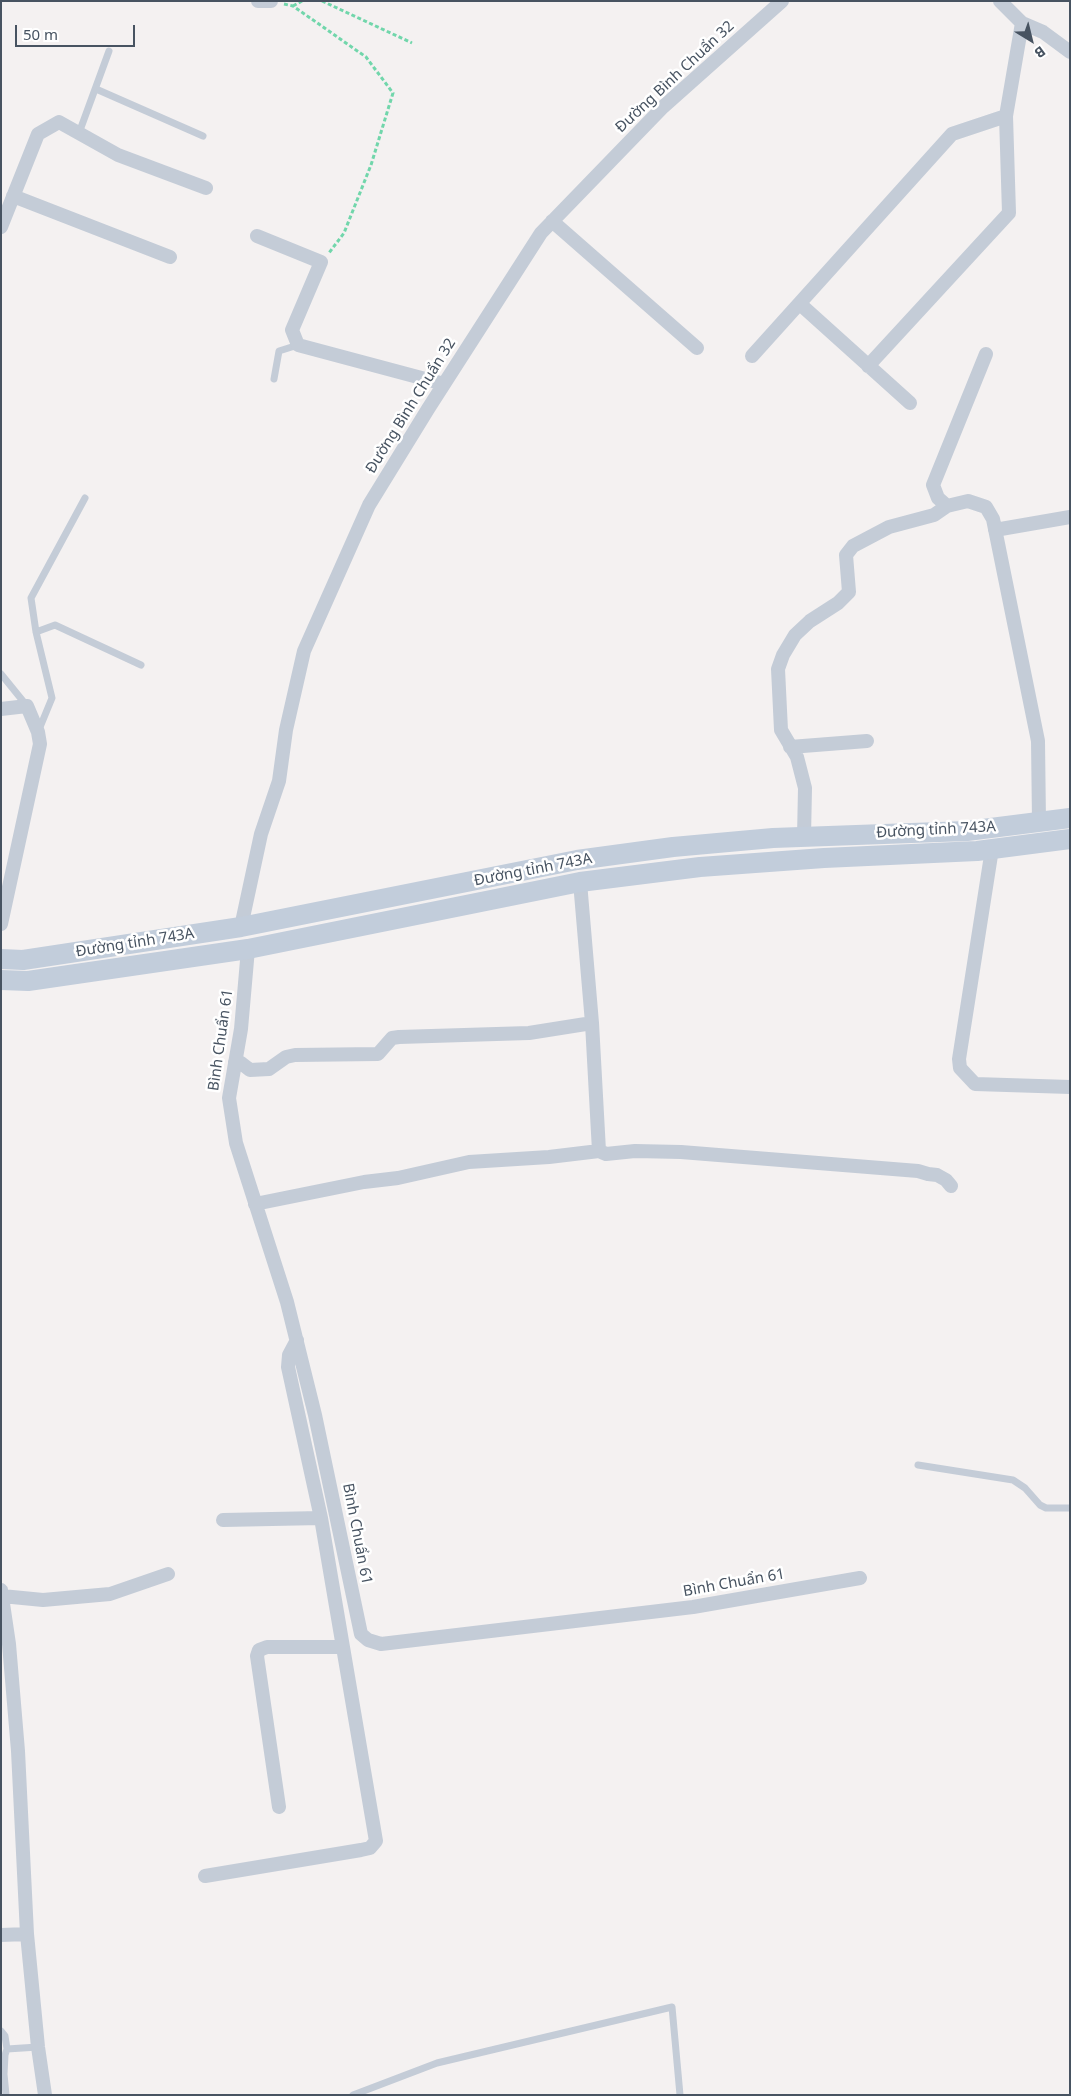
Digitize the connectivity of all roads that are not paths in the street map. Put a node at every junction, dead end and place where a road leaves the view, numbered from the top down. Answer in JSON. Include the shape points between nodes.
{"nodes":[{"id":1,"x":258,"y":1,"type":"edge"},
{"id":2,"x":782,"y":1,"type":"edge"},
{"id":3,"x":1000,"y":1,"type":"edge"},
{"id":4,"x":275,"y":2,"type":"edge"},
{"id":5,"x":1022,"y":23,"type":"junction"},
{"id":6,"x":109,"y":51,"type":"dead end"},
{"id":7,"x":1070,"y":52,"type":"edge"},
{"id":8,"x":96,"y":89,"type":"junction"},
{"id":9,"x":1006,"y":116,"type":"junction"},
{"id":10,"x":79,"y":133,"type":"junction"},
{"id":11,"x":203,"y":136,"type":"dead end"},
{"id":12,"x":206,"y":188,"type":"dead end"},
{"id":13,"x":13,"y":196,"type":"junction"},
{"id":14,"x":552,"y":221,"type":"junction"},
{"id":15,"x":1,"y":227,"type":"edge"},
{"id":16,"x":256,"y":236,"type":"dead end"},
{"id":17,"x":170,"y":257,"type":"dead end"},
{"id":18,"x":800,"y":304,"type":"junction"},
{"id":19,"x":298,"y":345,"type":"junction"},
{"id":20,"x":697,"y":348,"type":"dead end"},
{"id":21,"x":986,"y":354,"type":"dead end"},
{"id":22,"x":752,"y":356,"type":"dead end"},
{"id":23,"x":868,"y":366,"type":"junction"},
{"id":24,"x":274,"y":379,"type":"dead end"},
{"id":25,"x":444,"y":384,"type":"junction"},
{"id":26,"x":910,"y":403,"type":"dead end"},
{"id":27,"x":85,"y":498,"type":"dead end"},
{"id":28,"x":948,"y":506,"type":"junction"},
{"id":29,"x":1070,"y":517,"type":"edge"},
{"id":30,"x":995,"y":530,"type":"junction"},
{"id":31,"x":36,"y":632,"type":"junction"},
{"id":32,"x":141,"y":664,"type":"dead end"},
{"id":33,"x":1,"y":674,"type":"edge"},
{"id":34,"x":27,"y":706,"type":"junction"},
{"id":35,"x":1,"y":708,"type":"edge"},
{"id":36,"x":38,"y":732,"type":"junction"},
{"id":37,"x":868,"y":741,"type":"dead end"},
{"id":38,"x":790,"y":748,"type":"junction"},
{"id":39,"x":1070,"y":818,"type":"edge"},
{"id":40,"x":1039,"y":822,"type":"junction"},
{"id":41,"x":804,"y":836,"type":"junction"},
{"id":42,"x":1070,"y":839,"type":"edge"},
{"id":43,"x":992,"y":849,"type":"junction"},
{"id":44,"x":580,"y":882,"type":"junction"},
{"id":45,"x":1,"y":924,"type":"edge"},
{"id":46,"x":241,"y":927,"type":"junction"},
{"id":47,"x":248,"y":949,"type":"junction"},
{"id":48,"x":1,"y":959,"type":"edge"},
{"id":49,"x":1,"y":980,"type":"edge"},
{"id":50,"x":592,"y":1023,"type":"junction"},
{"id":51,"x":235,"y":1062,"type":"junction"},
{"id":52,"x":1070,"y":1087,"type":"edge"},
{"id":53,"x":599,"y":1152,"type":"junction"},
{"id":54,"x":951,"y":1186,"type":"dead end"},
{"id":55,"x":255,"y":1204,"type":"junction"},
{"id":56,"x":297,"y":1340,"type":"junction"},
{"id":57,"x":918,"y":1465,"type":"dead end"},
{"id":58,"x":1070,"y":1508,"type":"edge"},
{"id":59,"x":321,"y":1518,"type":"junction"},
{"id":60,"x":223,"y":1520,"type":"dead end"},
{"id":61,"x":168,"y":1574,"type":"dead end"},
{"id":62,"x":860,"y":1578,"type":"dead end"},
{"id":63,"x":2,"y":1593,"type":"edge"},
{"id":64,"x":342,"y":1647,"type":"junction"},
{"id":65,"x":279,"y":1807,"type":"dead end"},
{"id":66,"x":205,"y":1876,"type":"dead end"},
{"id":67,"x":27,"y":1934,"type":"junction"},
{"id":68,"x":1,"y":1935,"type":"edge"},
{"id":69,"x":1,"y":2031,"type":"edge"},
{"id":70,"x":38,"y":2047,"type":"junction"},
{"id":71,"x":8,"y":2049,"type":"junction"},
{"id":72,"x":6,"y":2095,"type":"edge"},
{"id":73,"x":45,"y":2095,"type":"edge"},
{"id":74,"x":353,"y":2095,"type":"edge"},
{"id":75,"x":680,"y":2095,"type":"edge"}],
"edges":[{"from":1,"to":4,"type":"street"},
{"from":2,"to":14,"type":"street","name":"Đường Bình Chuẩn 32","via":[[663,106]]},
{"from":3,"to":5,"type":"street"},
{"from":5,"to":7,"type":"street","via":[[1043,32]]},
{"from":5,"to":9,"type":"street"},
{"from":6,"to":8,"type":"lane"},
{"from":8,"to":10,"type":"lane"},
{"from":8,"to":11,"type":"lane"},
{"from":9,"to":18,"type":"street","via":[[952,134]]},
{"from":9,"to":23,"type":"street","via":[[1009,213]]},
{"from":10,"to":12,"type":"street","via":[[118,155]]},
{"from":10,"to":13,"type":"street","via":[[59,122],[38,134]]},
{"from":13,"to":15,"type":"street"},
{"from":13,"to":17,"type":"street"},
{"from":14,"to":20,"type":"street"},
{"from":14,"to":25,"type":"street","name":"Đường Bình Chuẩn 32","via":[[541,233]]},
{"from":16,"to":19,"type":"street","via":[[321,262],[292,330]]},
{"from":18,"to":22,"type":"street"},
{"from":18,"to":23,"type":"street"},
{"from":19,"to":24,"type":"lane","via":[[280,351]]},
{"from":19,"to":25,"type":"street"},
{"from":21,"to":28,"type":"street","via":[[933,485],[938,498]]},
{"from":23,"to":26,"type":"street"},
{"from":25,"to":46,"type":"street","name":"Đường Bình Chuẩn 32","via":[[368,505],[304,651],[286,730],[279,782],[261,834]]},
{"from":27,"to":31,"type":"lane","via":[[31,598]]},
{"from":28,"to":30,"type":"street","via":[[968,501],[986,507]]},
{"from":28,"to":38,"type":"street","via":[[934,515],[874,534],[853,546],[846,555],[849,592],[838,604],[795,634],[778,669],[781,730]]},
{"from":29,"to":30,"type":"street"},
{"from":30,"to":40,"type":"street","via":[[1038,741]]},
{"from":31,"to":32,"type":"lane","via":[[55,625]]},
{"from":31,"to":36,"type":"lane","via":[[52,698]]},
{"from":33,"to":34,"type":"lane"},
{"from":34,"to":35,"type":"street"},
{"from":34,"to":36,"type":"street"},
{"from":36,"to":45,"type":"street","via":[[40,744]]},
{"from":37,"to":38,"type":"street"},
{"from":38,"to":41,"type":"street","via":[[805,788]]},
{"from":39,"to":40,"type":"main road","name":"Đường tỉnh 743A"},
{"from":40,"to":41,"type":"main road","name":"Đường tỉnh 743A","via":[[967,831]]},
{"from":41,"to":46,"type":"main road","name":"Đường tỉnh 743A","via":[[673,847],[577,860]]},
{"from":42,"to":43,"type":"main road","name":"Đường tỉnh 743A"},
{"from":43,"to":44,"type":"main road","name":"Đường tỉnh 743A","via":[[700,867]]},
{"from":43,"to":52,"type":"street","via":[[960,1068],[975,1084]]},
{"from":44,"to":47,"type":"main road","name":"Đường tỉnh 743A"},
{"from":44,"to":50,"type":"street"},
{"from":46,"to":48,"type":"main road","name":"Đường tỉnh 743A","via":[[23,960]]},
{"from":47,"to":49,"type":"main road","name":"Đường tỉnh 743A","via":[[28,981]]},
{"from":47,"to":51,"type":"street","name":"Bình Chuẩn 61"},
{"from":50,"to":51,"type":"street","via":[[529,1033],[392,1038],[378,1054],[295,1055],[286,1057],[269,1070],[250,1070]]},
{"from":50,"to":53,"type":"street"},
{"from":51,"to":55,"type":"street","name":"Bình Chuẩn 61","via":[[229,1098],[236,1143]]},
{"from":53,"to":54,"type":"street","via":[[681,1152],[918,1171],[938,1175]]},
{"from":53,"to":55,"type":"street","via":[[469,1162]]},
{"from":55,"to":56,"type":"street","name":"Bình Chuẩn 61"},
{"from":56,"to":59,"type":"street","via":[[289,1355],[288,1367]]},
{"from":56,"to":62,"type":"street","name":"Bình Chuẩn 61","via":[[358,1626],[368,1640],[381,1644],[693,1608]]},
{"from":57,"to":58,"type":"lane","via":[[1014,1480],[1046,1508]]},
{"from":59,"to":60,"type":"street"},
{"from":59,"to":64,"type":"street"},
{"from":61,"to":63,"type":"street","via":[[110,1594],[43,1600]]},
{"from":63,"to":67,"type":"street","via":[[18,1751]]},
{"from":64,"to":65,"type":"street","via":[[267,1647],[259,1650],[257,1656]]},
{"from":64,"to":66,"type":"street","via":[[376,1841],[370,1848],[361,1850]]},
{"from":67,"to":68,"type":"street"},
{"from":67,"to":70,"type":"street"},
{"from":69,"to":71,"type":"lane"},
{"from":70,"to":71,"type":"lane"},
{"from":70,"to":73,"type":"street"},
{"from":71,"to":72,"type":"lane","via":[[4,2074]]},
{"from":74,"to":75,"type":"lane","via":[[438,2063],[672,2007]]}]}
